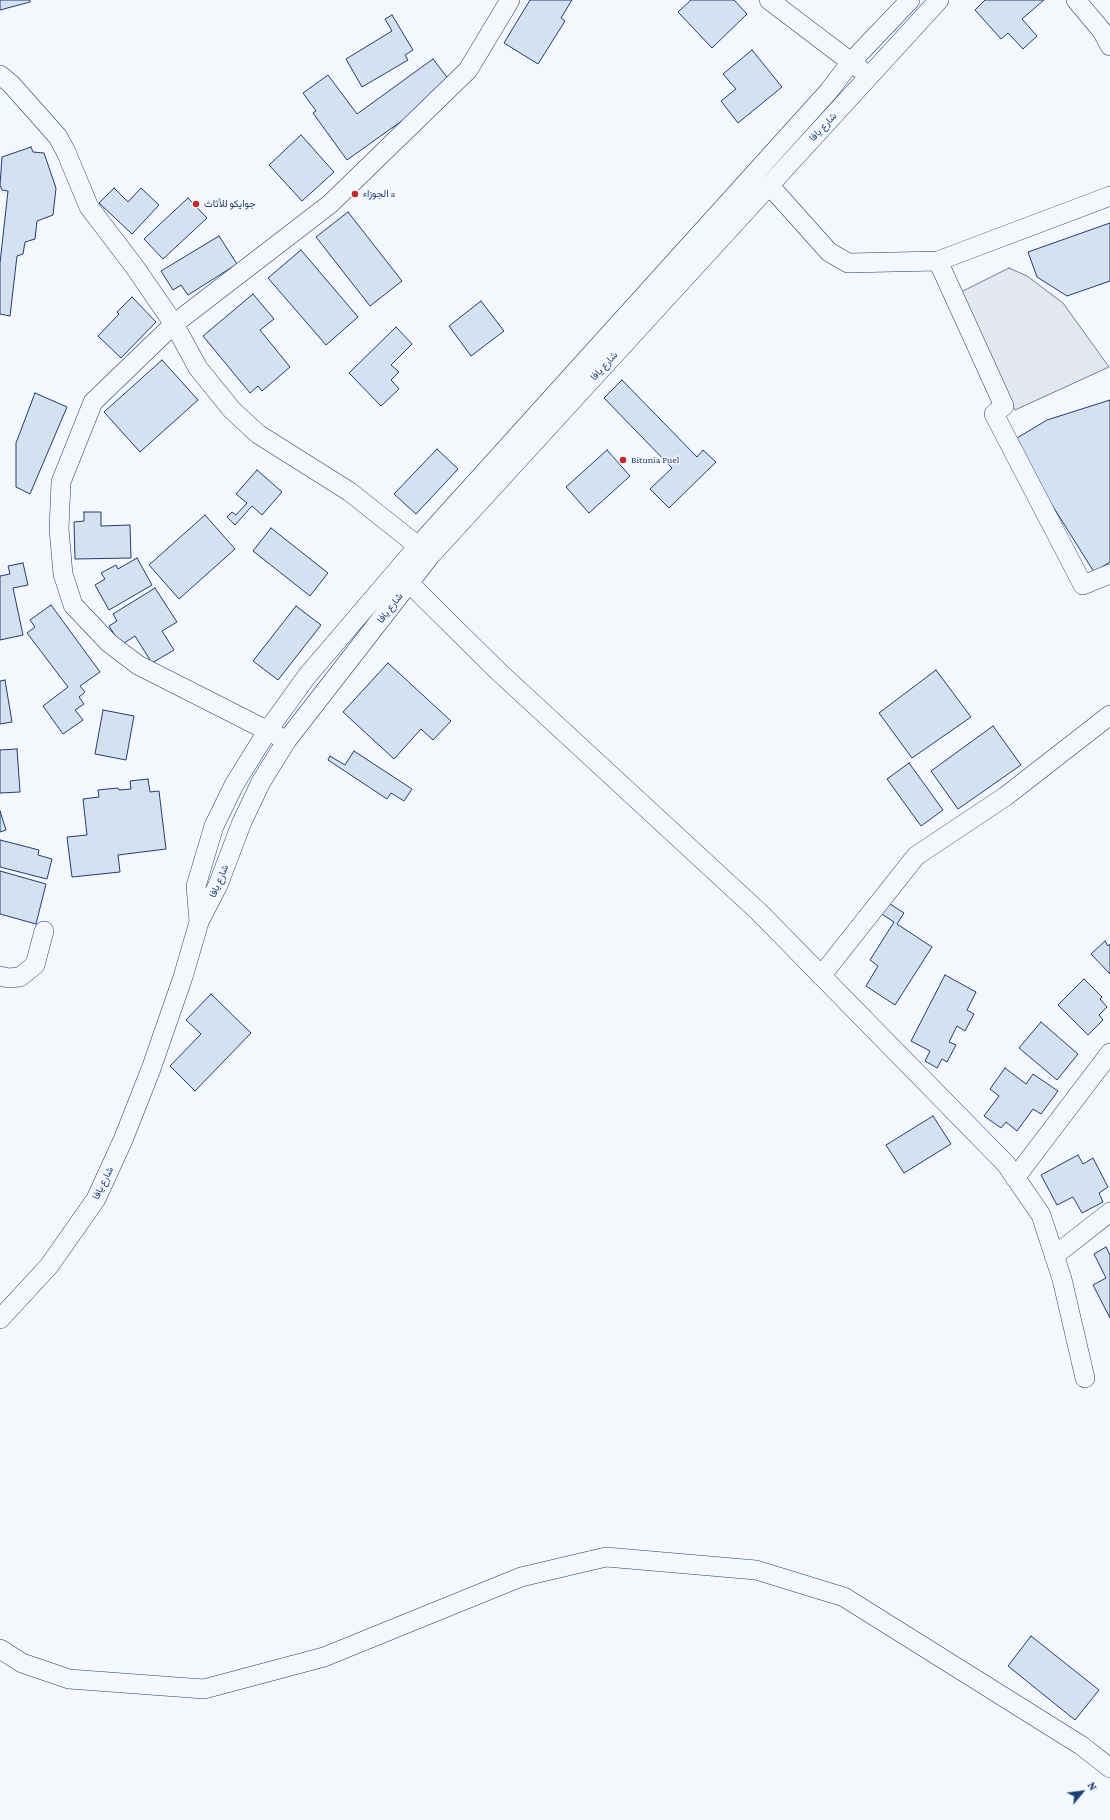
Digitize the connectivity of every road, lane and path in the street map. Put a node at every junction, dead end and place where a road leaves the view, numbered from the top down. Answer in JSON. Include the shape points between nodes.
{"nodes":[{"id":1,"x":510,"y":0,"type":"edge"},
{"id":2,"x":769,"y":0,"type":"edge"},
{"id":3,"x":910,"y":0,"type":"edge"},
{"id":4,"x":938,"y":0,"type":"edge"},
{"id":5,"x":1076,"y":0,"type":"edge"},
{"id":6,"x":1110,"y":46,"type":"edge"},
{"id":7,"x":851,"y":62,"type":"junction"},
{"id":8,"x":0,"y":75,"type":"edge"},
{"id":9,"x":869,"y":76,"type":"junction"},
{"id":10,"x":769,"y":185,"type":"junction"},
{"id":11,"x":1110,"y":196,"type":"edge"},
{"id":12,"x":938,"y":261,"type":"junction"},
{"id":13,"x":174,"y":324,"type":"junction"},
{"id":14,"x":418,"y":546,"type":"junction"},
{"id":15,"x":1110,"y":574,"type":"edge"},
{"id":16,"x":410,"y":583,"type":"junction"},
{"id":17,"x":1110,"y":715,"type":"edge"},
{"id":18,"x":268,"y":730,"type":"junction"},
{"id":19,"x":287,"y":740,"type":"junction"},
{"id":20,"x":199,"y":922,"type":"junction"},
{"id":21,"x":44,"y":931,"type":"dead end"},
{"id":22,"x":0,"y":976,"type":"edge"},
{"id":23,"x":821,"y":976,"type":"junction"},
{"id":24,"x":1110,"y":1053,"type":"edge"},
{"id":25,"x":1015,"y":1178,"type":"junction"},
{"id":26,"x":1110,"y":1212,"type":"edge"},
{"id":27,"x":1054,"y":1256,"type":"junction"},
{"id":28,"x":0,"y":1319,"type":"edge"},
{"id":29,"x":1085,"y":1378,"type":"dead end"},
{"id":30,"x":0,"y":1649,"type":"edge"},
{"id":31,"x":1110,"y":1768,"type":"edge"}],
"edges":[{"from":1,"to":13,"type":"street","via":[[468,70],[330,204]]},
{"from":2,"to":7,"type":"street"},
{"from":3,"to":7,"type":"street"},
{"from":4,"to":9,"type":"street","name":"شارع يافا"},
{"from":5,"to":6,"type":"street"},
{"from":7,"to":9,"type":"street"},
{"from":7,"to":14,"type":"street","via":[[828,92]]},
{"from":8,"to":13,"type":"street","via":[[58,137],[89,207]]},
{"from":9,"to":10,"type":"street","name":"شارع يافا"},
{"from":10,"to":12,"type":"street","via":[[829,252],[848,263]]},
{"from":10,"to":16,"type":"street","name":"شارع يافا","via":[[430,556]]},
{"from":11,"to":12,"type":"street"},
{"from":12,"to":15,"type":"street","via":[[1004,406],[994,414],[1083,584]]},
{"from":13,"to":14,"type":"street","via":[[198,368],[232,410],[258,434],[350,492]]},
{"from":13,"to":18,"type":"street","via":[[93,402],[60,482],[59,529],[62,574],[73,605],[120,652],[138,665]]},
{"from":14,"to":18,"type":"street","via":[[307,676]]},
{"from":16,"to":19,"type":"street","name":"شارع يافا"},
{"from":16,"to":23,"type":"street","via":[[499,672],[759,912]]},
{"from":17,"to":23,"type":"street","via":[[1006,796],[916,856]]},
{"from":18,"to":19,"type":"street"},
{"from":18,"to":20,"type":"street","via":[[234,785],[214,826],[196,886]]},
{"from":19,"to":20,"type":"street","name":"شارع يافا","via":[[242,822],[218,885]]},
{"from":20,"to":28,"type":"street","name":"شارع يافا","via":[[151,1068],[123,1140],[96,1199],[49,1266]]},
{"from":21,"to":22,"type":"street","via":[[35,965],[20,977]]},
{"from":23,"to":25,"type":"street","via":[[1006,1164]]},
{"from":24,"to":25,"type":"street"},
{"from":25,"to":27,"type":"street","via":[[1041,1215]]},
{"from":26,"to":27,"type":"street"},
{"from":27,"to":29,"type":"street","via":[[1062,1279]]},
{"from":30,"to":31,"type":"street","via":[[22,1663],[69,1679],[204,1689],[324,1657],[522,1577],[606,1557],[756,1570],[844,1597],[1082,1746]]}]}
